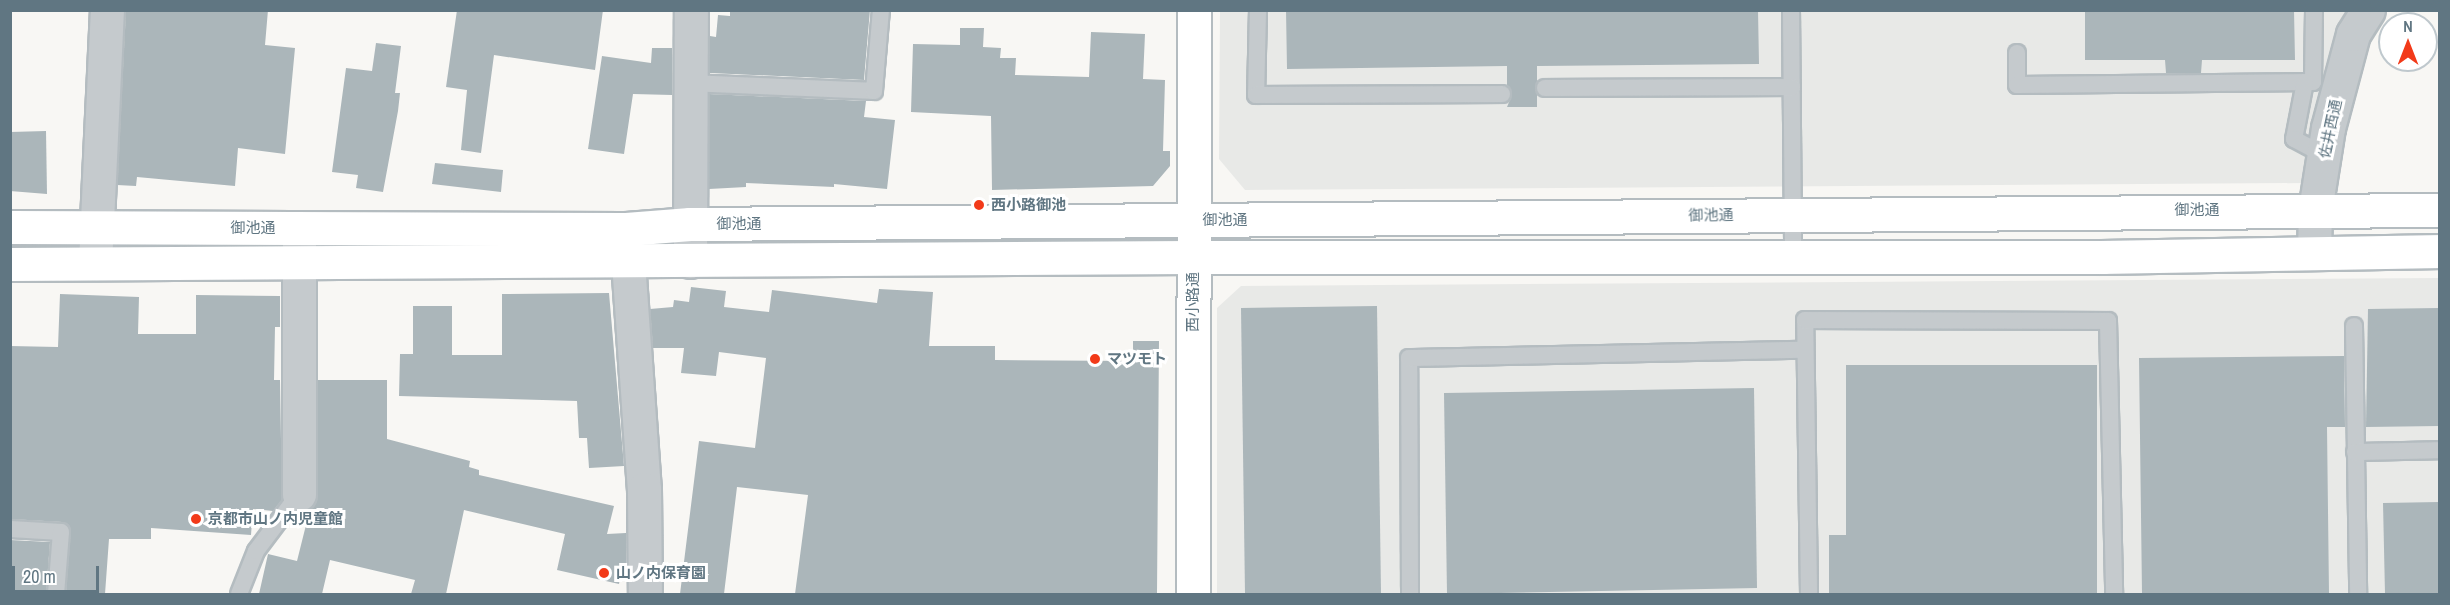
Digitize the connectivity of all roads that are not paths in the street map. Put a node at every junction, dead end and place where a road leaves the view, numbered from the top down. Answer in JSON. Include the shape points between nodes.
{"nodes":[{"id":1,"x":107,"y":10,"type":"edge"},
{"id":2,"x":691,"y":10,"type":"edge"},
{"id":3,"x":881,"y":10,"type":"edge"},
{"id":4,"x":1194,"y":10,"type":"edge"},
{"id":5,"x":1258,"y":10,"type":"edge"},
{"id":6,"x":1791,"y":10,"type":"edge"},
{"id":7,"x":2314,"y":10,"type":"edge"},
{"id":8,"x":2368,"y":10,"type":"edge"},
{"id":9,"x":2017,"y":53,"type":"dead end"},
{"id":10,"x":2305,"y":82,"type":"junction"},
{"id":11,"x":691,"y":83,"type":"junction"},
{"id":12,"x":1792,"y":87,"type":"junction"},
{"id":13,"x":1545,"y":88,"type":"dead end"},
{"id":14,"x":1502,"y":94,"type":"dead end"},
{"id":15,"x":2324,"y":155,"type":"junction"},
{"id":16,"x":2314,"y":210,"type":"junction"},
{"id":17,"x":2439,"y":210,"type":"edge"},
{"id":18,"x":1793,"y":214,"type":"junction"},
{"id":19,"x":1193,"y":220,"type":"junction"},
{"id":20,"x":690,"y":224,"type":"junction"},
{"id":21,"x":10,"y":227,"type":"edge"},
{"id":22,"x":96,"y":227,"type":"junction"},
{"id":23,"x":299,"y":228,"type":"junction"},
{"id":24,"x":626,"y":244,"type":"junction"},
{"id":25,"x":2439,"y":251,"type":"edge"},
{"id":26,"x":2314,"y":253,"type":"junction"},
{"id":27,"x":1193,"y":256,"type":"junction"},
{"id":28,"x":1793,"y":257,"type":"junction"},
{"id":29,"x":299,"y":261,"type":"junction"},
{"id":30,"x":690,"y":261,"type":"junction"},
{"id":31,"x":95,"y":263,"type":"junction"},
{"id":32,"x":10,"y":264,"type":"edge"},
{"id":33,"x":2354,"y":326,"type":"dead end"},
{"id":34,"x":1804,"y":350,"type":"junction"},
{"id":35,"x":2439,"y":450,"type":"edge"},
{"id":36,"x":2355,"y":452,"type":"junction"},
{"id":37,"x":299,"y":494,"type":"joint"},
{"id":38,"x":10,"y":529,"type":"edge"},
{"id":39,"x":56,"y":594,"type":"edge"},
{"id":40,"x":239,"y":594,"type":"edge"},
{"id":41,"x":645,"y":594,"type":"edge"},
{"id":42,"x":1193,"y":594,"type":"edge"},
{"id":43,"x":1410,"y":594,"type":"edge"},
{"id":44,"x":1809,"y":594,"type":"edge"},
{"id":45,"x":2114,"y":594,"type":"edge"},
{"id":46,"x":2358,"y":594,"type":"edge"}],
"edges":[{"from":1,"to":22,"type":"street"},
{"from":2,"to":11,"type":"street"},
{"from":3,"to":11,"type":"lane","via":[[874,91]]},
{"from":4,"to":19,"type":"street","name":"西小路通"},
{"from":5,"to":14,"type":"lane","via":[[1256,95]]},
{"from":6,"to":12,"type":"lane"},
{"from":7,"to":10,"type":"lane","via":[[2313,82]]},
{"from":8,"to":15,"type":"street","name":"佐井西通","via":[[2353,34]]},
{"from":9,"to":10,"type":"lane","via":[[2016,85]]},
{"from":10,"to":15,"type":"lane","via":[[2294,139]]},
{"from":11,"to":20,"type":"street"},
{"from":12,"to":13,"type":"lane"},
{"from":12,"to":18,"type":"lane"},
{"from":15,"to":16,"type":"street","name":"佐井西通"},
{"from":16,"to":17,"type":"street","name":"御池通"},
{"from":16,"to":18,"type":"street","name":"御池通"},
{"from":16,"to":26,"type":"street","name":"佐井西通"},
{"from":18,"to":19,"type":"street","name":"御池通"},
{"from":18,"to":28,"type":"lane"},
{"from":19,"to":20,"type":"street","name":"御池通"},
{"from":19,"to":27,"type":"street","name":"西小路通"},
{"from":20,"to":24,"type":"street","name":"御池通"},
{"from":20,"to":30,"type":"street"},
{"from":21,"to":22,"type":"street","name":"御池通"},
{"from":22,"to":23,"type":"street","name":"御池通"},
{"from":22,"to":31,"type":"street"},
{"from":23,"to":24,"type":"street","name":"御池通"},
{"from":23,"to":29,"type":"street"},
{"from":24,"to":29,"type":"street","name":"御池通"},
{"from":24,"to":30,"type":"street","name":"御池通"},
{"from":24,"to":41,"type":"street","via":[[644,489]]},
{"from":25,"to":26,"type":"street","name":"御池通"},
{"from":26,"to":28,"type":"street","name":"御池通"},
{"from":27,"to":28,"type":"street","name":"御池通"},
{"from":27,"to":30,"type":"street","name":"御池通"},
{"from":27,"to":42,"type":"street","name":"西小路通"},
{"from":29,"to":31,"type":"street","name":"御池通"},
{"from":29,"to":37,"type":"street"},
{"from":31,"to":32,"type":"street","name":"御池通"},
{"from":33,"to":36,"type":"lane"},
{"from":34,"to":43,"type":"lane","via":[[1409,358]]},
{"from":34,"to":44,"type":"lane"},
{"from":34,"to":45,"type":"lane","via":[[1805,320],[2108,321]]},
{"from":35,"to":36,"type":"lane"},
{"from":36,"to":46,"type":"lane"},
{"from":37,"to":40,"type":"lane","via":[[256,551]]},
{"from":38,"to":39,"type":"lane","via":[[61,532]]}]}
